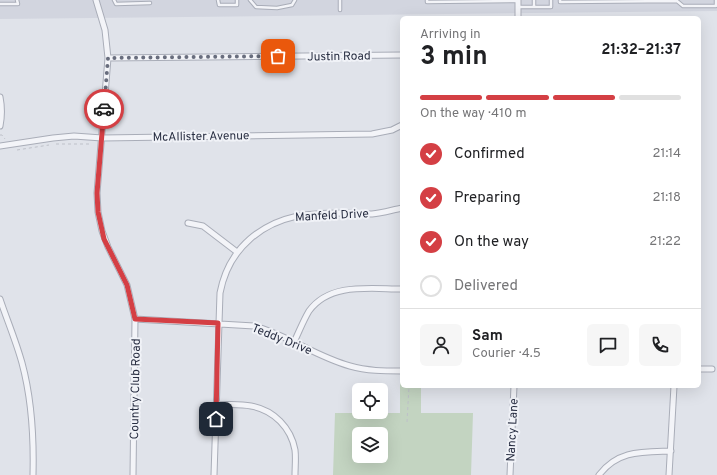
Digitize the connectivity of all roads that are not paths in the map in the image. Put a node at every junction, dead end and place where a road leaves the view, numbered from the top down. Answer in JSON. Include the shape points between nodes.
{"nodes":[{"id":1,"x":18,"y":0,"type":"edge"},
{"id":2,"x":96,"y":0,"type":"edge"},
{"id":3,"x":114,"y":0,"type":"edge"},
{"id":4,"x":218,"y":0,"type":"edge"},
{"id":5,"x":237,"y":0,"type":"edge"},
{"id":6,"x":250,"y":0,"type":"edge"},
{"id":7,"x":295,"y":0,"type":"edge"},
{"id":8,"x":340,"y":0,"type":"edge"},
{"id":9,"x":427,"y":0,"type":"edge"},
{"id":10,"x":518,"y":0,"type":"edge"},
{"id":11,"x":534,"y":0,"type":"edge"},
{"id":12,"x":551,"y":0,"type":"edge"},
{"id":13,"x":560,"y":0,"type":"edge"},
{"id":14,"x":716,"y":0,"type":"edge"},
{"id":15,"x":453,"y":1,"type":"edge"},
{"id":16,"x":150,"y":3,"type":"dead end"},
{"id":17,"x":0,"y":4,"type":"edge"},
{"id":18,"x":716,"y":6,"type":"edge"},
{"id":19,"x":518,"y":8,"type":"junction"},
{"id":20,"x":534,"y":8,"type":"junction"},
{"id":21,"x":340,"y":10,"type":"dead end"},
{"id":22,"x":518,"y":16,"type":"edge"},
{"id":23,"x":400,"y":55,"type":"edge"},
{"id":24,"x":108,"y":58,"type":"junction"},
{"id":25,"x":0,"y":97,"type":"edge"},
{"id":26,"x":0,"y":126,"type":"edge"},
{"id":27,"x":400,"y":126,"type":"edge"},
{"id":28,"x":102,"y":138,"type":"junction"},
{"id":29,"x":0,"y":146,"type":"edge"},
{"id":30,"x":400,"y":208,"type":"edge"},
{"id":31,"x":188,"y":223,"type":"dead end"},
{"id":32,"x":237,"y":252,"type":"junction"},
{"id":33,"x":400,"y":289,"type":"edge"},
{"id":34,"x":0,"y":299,"type":"edge"},
{"id":35,"x":135,"y":319,"type":"junction"},
{"id":36,"x":218,"y":323,"type":"junction"},
{"id":37,"x":294,"y":342,"type":"junction"},
{"id":38,"x":701,"y":369,"type":"edge"},
{"id":39,"x":712,"y":369,"type":"dead end"},
{"id":40,"x":400,"y":371,"type":"edge"},
{"id":41,"x":514,"y":388,"type":"edge"},
{"id":42,"x":674,"y":388,"type":"edge"},
{"id":43,"x":217,"y":404,"type":"junction"},
{"id":44,"x":671,"y":451,"type":"junction"},
{"id":45,"x":33,"y":475,"type":"edge"},
{"id":46,"x":133,"y":475,"type":"edge"},
{"id":47,"x":214,"y":475,"type":"edge"},
{"id":48,"x":295,"y":475,"type":"edge"},
{"id":49,"x":510,"y":475,"type":"edge"},
{"id":50,"x":599,"y":475,"type":"edge"},
{"id":51,"x":670,"y":475,"type":"edge"}],
"edges":[{"from":1,"to":17,"type":"lane","via":[[18,4]]},
{"from":2,"to":24,"type":"street","name":"Country Club Road","via":[[105,30]]},
{"from":3,"to":16,"type":"lane","via":[[116,4]]},
{"from":4,"to":5,"type":"lane","via":[[219,5],[237,4]]},
{"from":6,"to":7,"type":"lane","via":[[256,7],[277,8],[292,5]]},
{"from":8,"to":21,"type":"lane"},
{"from":9,"to":15,"type":"lane"},
{"from":10,"to":15,"type":"lane"},
{"from":10,"to":19,"type":"street"},
{"from":11,"to":20,"type":"lane"},
{"from":12,"to":20,"type":"lane","via":[[551,7]]},
{"from":13,"to":18,"type":"lane","via":[[677,1],[683,6]]},
{"from":14,"to":18,"type":"lane"},
{"from":19,"to":20,"type":"lane"},
{"from":19,"to":22,"type":"street"},
{"from":23,"to":24,"type":"street","name":"Justin Road"},
{"from":24,"to":28,"type":"street","name":"Country Club Road"},
{"from":25,"to":26,"type":"street"},
{"from":27,"to":28,"type":"street","name":"McAllister Avenue","via":[[372,134]]},
{"from":28,"to":29,"type":"street","name":"McAllister Avenue","via":[[74,136]]},
{"from":28,"to":35,"type":"street","name":"Country Club Road","via":[[97,193],[99,221],[108,247],[127,285]]},
{"from":30,"to":32,"type":"street","name":"Manfeld Drive","via":[[371,214],[292,216],[272,223],[253,236]]},
{"from":31,"to":32,"type":"street","via":[[203,226]]},
{"from":32,"to":36,"type":"street","name":"Manfeld Drive","via":[[222,284]]},
{"from":33,"to":37,"type":"street","via":[[342,290],[325,297],[310,310]]},
{"from":34,"to":45,"type":"street","via":[[28,386],[33,428]]},
{"from":35,"to":36,"type":"street","name":"Teddy Drive"},
{"from":35,"to":46,"type":"street","name":"Country Club Road"},
{"from":36,"to":37,"type":"street","name":"Teddy Drive","via":[[254,326]]},
{"from":36,"to":43,"type":"street","name":"Manfeld Drive"},
{"from":37,"to":40,"type":"street","name":"Teddy Drive","via":[[348,366]]},
{"from":38,"to":39,"type":"street"},
{"from":41,"to":49,"type":"street","name":"Nancy Lane"},
{"from":42,"to":44,"type":"street"},
{"from":43,"to":47,"type":"street","name":"Manfeld Drive"},
{"from":43,"to":48,"type":"street","via":[[251,406],[274,415],[290,434],[295,451]]},
{"from":44,"to":50,"type":"street","via":[[632,453],[615,460]]},
{"from":44,"to":51,"type":"street"}]}
